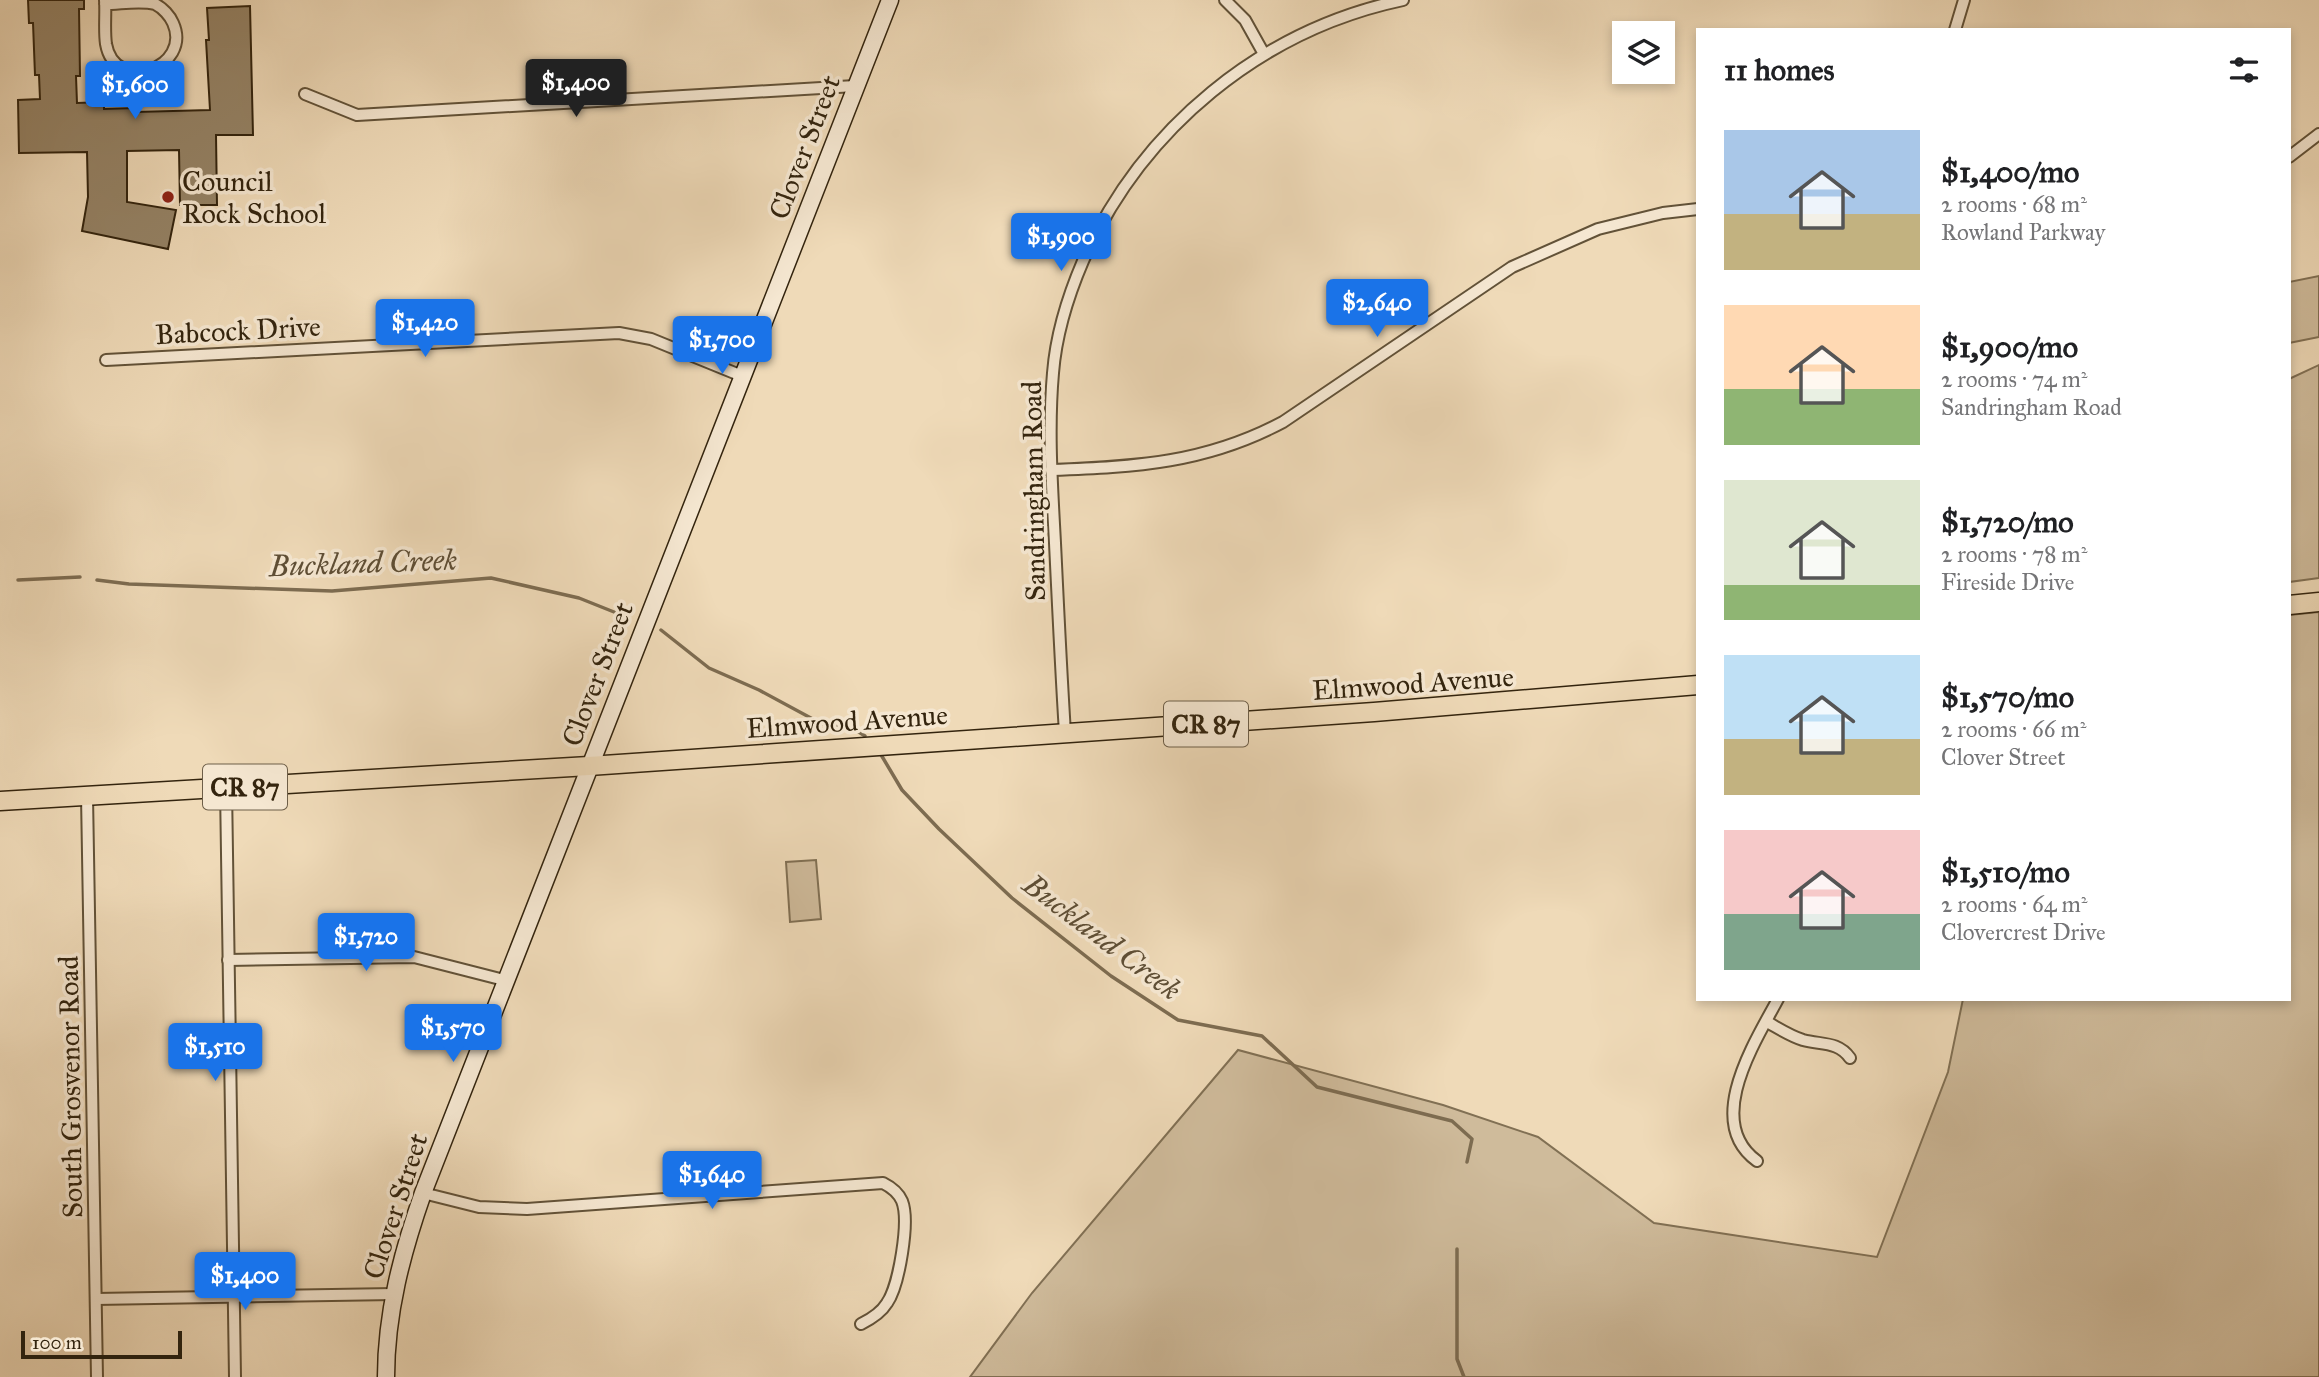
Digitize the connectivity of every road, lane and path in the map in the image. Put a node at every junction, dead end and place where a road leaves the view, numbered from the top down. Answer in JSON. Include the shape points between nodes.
{"nodes":[{"id":1,"x":890,"y":0,"type":"edge"},
{"id":2,"x":1227,"y":0,"type":"edge"},
{"id":3,"x":1403,"y":0,"type":"edge"},
{"id":4,"x":1964,"y":0,"type":"edge"},
{"id":5,"x":105,"y":2,"type":"edge"},
{"id":6,"x":1956,"y":28,"type":"edge"},
{"id":7,"x":1264,"y":54,"type":"junction"},
{"id":8,"x":855,"y":86,"type":"junction"},
{"id":9,"x":305,"y":94,"type":"dead end"},
{"id":10,"x":2319,"y":134,"type":"edge"},
{"id":11,"x":2291,"y":155,"type":"edge"},
{"id":12,"x":1696,"y":209,"type":"edge"},
{"id":13,"x":106,"y":360,"type":"dead end"},
{"id":14,"x":742,"y":376,"type":"junction"},
{"id":15,"x":1051,"y":470,"type":"junction"},
{"id":16,"x":2319,"y":602,"type":"edge"},
{"id":17,"x":2291,"y":605,"type":"edge"},
{"id":18,"x":1696,"y":685,"type":"edge"},
{"id":19,"x":1065,"y":733,"type":"junction"},
{"id":20,"x":589,"y":766,"type":"junction"},
{"id":21,"x":226,"y":788,"type":"junction"},
{"id":22,"x":87,"y":796,"type":"junction"},
{"id":23,"x":0,"y":801,"type":"edge"},
{"id":24,"x":228,"y":960,"type":"junction"},
{"id":25,"x":505,"y":980,"type":"junction"},
{"id":26,"x":1778,"y":1001,"type":"edge"},
{"id":27,"x":1766,"y":1022,"type":"junction"},
{"id":28,"x":1850,"y":1058,"type":"dead end"},
{"id":29,"x":1757,"y":1161,"type":"dead end"},
{"id":30,"x":423,"y":1193,"type":"junction"},
{"id":31,"x":394,"y":1294,"type":"junction"},
{"id":32,"x":234,"y":1297,"type":"junction"},
{"id":33,"x":96,"y":1299,"type":"junction"},
{"id":34,"x":861,"y":1324,"type":"dead end"},
{"id":35,"x":96,"y":1377,"type":"edge"},
{"id":36,"x":235,"y":1377,"type":"edge"},
{"id":37,"x":386,"y":1377,"type":"edge"}],
"edges":[{"from":1,"to":8,"type":"main road","name":"Clover Street"},
{"from":2,"to":7,"type":"street","via":[[1245,20]]},
{"from":3,"to":7,"type":"street","name":"Sandringham Road","via":[[1339,18]]},
{"from":4,"to":6,"type":"street"},
{"from":5,"to":5,"type":"street","via":[[106,44],[118,66],[131,73],[148,73],[163,65],[174,50],[177,33],[169,15],[155,4]]},
{"from":7,"to":15,"type":"street","name":"Sandringham Road","via":[[1224,80],[1169,131],[1127,183],[1095,234],[1076,279],[1057,346]]},
{"from":8,"to":9,"type":"street","via":[[357,114]]},
{"from":8,"to":14,"type":"main road","name":"Clover Street"},
{"from":10,"to":11,"type":"street"},
{"from":12,"to":15,"type":"street","via":[[1598,229],[1512,267],[1283,422],[1244,441],[1149,465]]},
{"from":13,"to":14,"type":"street","name":"Babcock Drive","via":[[618,333],[651,339]]},
{"from":14,"to":20,"type":"main road","name":"Clover Street"},
{"from":15,"to":19,"type":"street","name":"Sandringham Road"},
{"from":16,"to":17,"type":"main road"},
{"from":18,"to":19,"type":"main road","name":"Elmwood Avenue","number":"CR 87"},
{"from":19,"to":20,"type":"main road","name":"Elmwood Avenue","number":"CR 87"},
{"from":20,"to":21,"type":"main road","name":"Elmwood Avenue","number":"CR 87"},
{"from":20,"to":25,"type":"main road","name":"Clover Street"},
{"from":21,"to":22,"type":"main road","name":"Elmwood Avenue","number":"CR 87"},
{"from":21,"to":24,"type":"street"},
{"from":22,"to":23,"type":"main road","name":"Elmwood Avenue","number":"CR 87"},
{"from":22,"to":33,"type":"street","name":"South Grosvenor Road"},
{"from":24,"to":25,"type":"street","via":[[414,957]]},
{"from":24,"to":32,"type":"street"},
{"from":25,"to":30,"type":"main road","name":"Clover Street"},
{"from":26,"to":27,"type":"street"},
{"from":27,"to":28,"type":"street","via":[[1804,1040],[1843,1049]]},
{"from":27,"to":29,"type":"street","via":[[1732,1107],[1738,1139]]},
{"from":30,"to":31,"type":"main road","name":"Clover Street"},
{"from":30,"to":34,"type":"street","via":[[479,1207],[527,1209],[883,1183],[901,1199],[905,1230],[892,1294],[883,1309]]},
{"from":31,"to":32,"type":"street"},
{"from":31,"to":37,"type":"main road","name":"Clover Street"},
{"from":32,"to":33,"type":"street"},
{"from":32,"to":36,"type":"street"},
{"from":33,"to":35,"type":"street","name":"South Grosvenor Road"}]}
